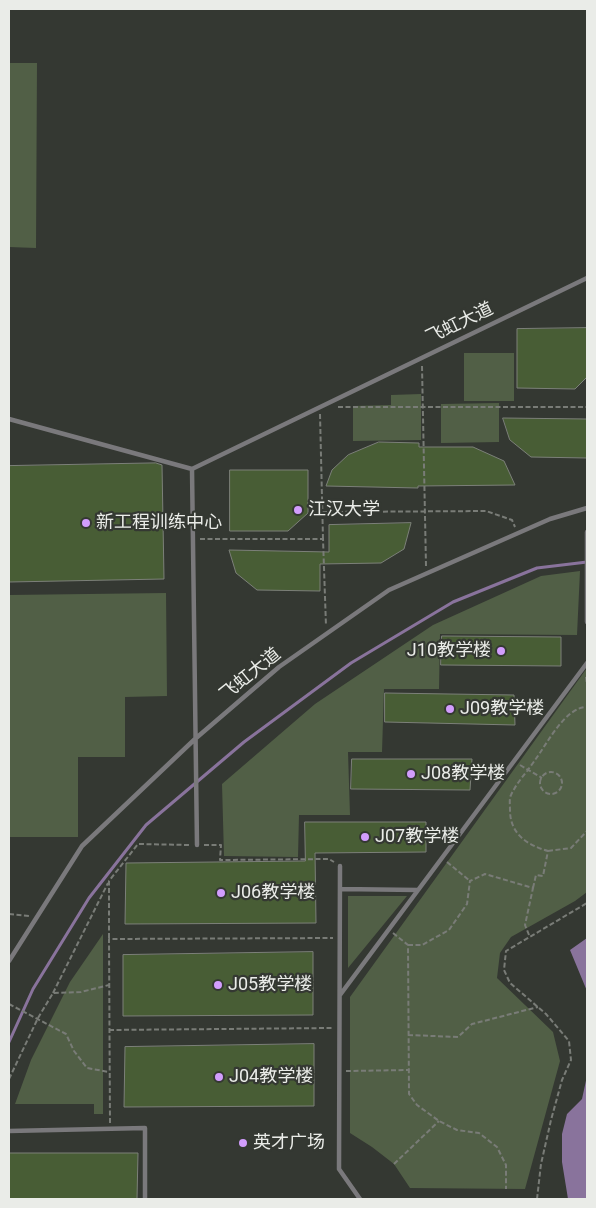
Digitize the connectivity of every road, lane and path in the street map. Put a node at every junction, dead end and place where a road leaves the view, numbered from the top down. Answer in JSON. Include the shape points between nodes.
{"nodes":[{"id":1,"x":587,"y":278,"type":"edge"},
{"id":2,"x":422,"y":358,"type":"junction"},
{"id":3,"x":320,"y":407,"type":"junction"},
{"id":4,"x":339,"y":407,"type":"dead end"},
{"id":5,"x":423,"y":407,"type":"junction"},
{"id":6,"x":587,"y":407,"type":"edge"},
{"id":7,"x":9,"y":419,"type":"edge"},
{"id":8,"x":192,"y":469,"type":"junction"},
{"id":9,"x":587,"y":508,"type":"edge"},
{"id":10,"x":323,"y":512,"type":"junction"},
{"id":11,"x":424,"y":512,"type":"junction"},
{"id":12,"x":587,"y":532,"type":"edge"},
{"id":13,"x":518,"y":534,"type":"junction"},
{"id":14,"x":193,"y":539,"type":"junction"},
{"id":15,"x":323,"y":539,"type":"junction"},
{"id":16,"x":426,"y":574,"type":"junction"},
{"id":17,"x":587,"y":586,"type":"edge"},
{"id":18,"x":587,"y":622,"type":"edge"},
{"id":19,"x":326,"y":634,"type":"junction"},
{"id":20,"x":587,"y":663,"type":"edge"},
{"id":21,"x":587,"y":707,"type":"edge"},
{"id":22,"x":195,"y":739,"type":"junction"},
{"id":23,"x":514,"y":761,"type":"junction"},
{"id":24,"x":528,"y":770,"type":"junction"},
{"id":25,"x":542,"y":778,"type":"junction"},
{"id":26,"x":587,"y":831,"type":"edge"},
{"id":27,"x":197,"y":845,"type":"junction"},
{"id":28,"x":548,"y":852,"type":"junction"},
{"id":29,"x":442,"y":858,"type":"junction"},
{"id":30,"x":340,"y":866,"type":"joint"},
{"id":31,"x":110,"y":881,"type":"junction"},
{"id":32,"x":470,"y":881,"type":"junction"},
{"id":33,"x":533,"y":888,"type":"junction"},
{"id":34,"x":340,"y":889,"type":"junction"},
{"id":35,"x":418,"y":890,"type":"junction"},
{"id":36,"x":587,"y":903,"type":"edge"},
{"id":37,"x":9,"y":914,"type":"edge"},
{"id":38,"x":36,"y":917,"type":"junction"},
{"id":39,"x":389,"y":930,"type":"junction"},
{"id":40,"x":530,"y":936,"type":"junction"},
{"id":41,"x":340,"y":938,"type":"junction"},
{"id":42,"x":109,"y":939,"type":"junction"},
{"id":43,"x":408,"y":945,"type":"junction"},
{"id":44,"x":9,"y":961,"type":"edge"},
{"id":45,"x":109,"y":985,"type":"junction"},
{"id":46,"x":53,"y":993,"type":"junction"},
{"id":47,"x":340,"y":995,"type":"junction"},
{"id":48,"x":9,"y":1004,"type":"edge"},
{"id":49,"x":538,"y":1006,"type":"junction"},
{"id":50,"x":38,"y":1018,"type":"junction"},
{"id":51,"x":340,"y":1028,"type":"junction"},
{"id":52,"x":109,"y":1030,"type":"junction"},
{"id":53,"x":408,"y":1035,"type":"junction"},
{"id":54,"x":408,"y":1070,"type":"junction"},
{"id":55,"x":340,"y":1071,"type":"junction"},
{"id":56,"x":110,"y":1072,"type":"junction"},
{"id":57,"x":9,"y":1079,"type":"edge"},
{"id":58,"x":438,"y":1121,"type":"junction"},
{"id":59,"x":110,"y":1129,"type":"junction"},
{"id":60,"x":9,"y":1132,"type":"edge"},
{"id":61,"x":394,"y":1164,"type":"dead end"},
{"id":62,"x":506,"y":1189,"type":"dead end"},
{"id":63,"x":145,"y":1199,"type":"edge"},
{"id":64,"x":360,"y":1199,"type":"edge"},
{"id":65,"x":537,"y":1199,"type":"edge"}],
"edges":[{"from":1,"to":2,"type":"lane","name":"飞虹大道"},
{"from":2,"to":3,"type":"lane","name":"飞虹大道"},
{"from":2,"to":5,"type":"path"},
{"from":3,"to":8,"type":"lane","name":"飞虹大道"},
{"from":3,"to":10,"type":"path"},
{"from":4,"to":5,"type":"path"},
{"from":5,"to":6,"type":"path"},
{"from":5,"to":11,"type":"path"},
{"from":7,"to":8,"type":"lane"},
{"from":8,"to":14,"type":"lane"},
{"from":9,"to":13,"type":"lane","name":"飞虹大道"},
{"from":10,"to":11,"type":"path"},
{"from":10,"to":15,"type":"path"},
{"from":11,"to":13,"type":"path","via":[[486,511],[512,520]]},
{"from":11,"to":16,"type":"path"},
{"from":12,"to":17,"type":"lane"},
{"from":13,"to":16,"type":"lane","name":"飞虹大道"},
{"from":14,"to":15,"type":"path"},
{"from":14,"to":22,"type":"lane"},
{"from":15,"to":19,"type":"path"},
{"from":16,"to":19,"type":"lane","name":"飞虹大道","via":[[390,590]]},
{"from":17,"to":18,"type":"lane"},
{"from":19,"to":22,"type":"lane","name":"飞虹大道","via":[[279,667]]},
{"from":20,"to":23,"type":"lane"},
{"from":21,"to":24,"type":"path","via":[[580,707],[568,715]]},
{"from":22,"to":27,"type":"lane"},
{"from":22,"to":38,"type":"lane","name":"飞虹大道","via":[[82,846]]},
{"from":23,"to":24,"type":"path"},
{"from":23,"to":29,"type":"lane"},
{"from":24,"to":25,"type":"path"},
{"from":24,"to":28,"type":"path","via":[[510,797],[510,818],[516,834],[533,847]]},
{"from":25,"to":25,"type":"path","via":[[550,772],[556,773],[562,781],[561,788],[552,793],[545,791],[541,785]]},
{"from":26,"to":28,"type":"path","via":[[571,848]]},
{"from":27,"to":30,"type":"path","via":[[221,845],[220,860],[329,859]]},
{"from":27,"to":31,"type":"path","via":[[138,844]]},
{"from":28,"to":33,"type":"path","via":[[543,876],[536,875]]},
{"from":29,"to":32,"type":"path"},
{"from":29,"to":35,"type":"lane"},
{"from":30,"to":34,"type":"lane"},
{"from":31,"to":42,"type":"path"},
{"from":31,"to":46,"type":"path"},
{"from":32,"to":33,"type":"path","via":[[485,874]]},
{"from":32,"to":43,"type":"path","via":[[468,904],[449,930],[422,945]]},
{"from":33,"to":40,"type":"path","via":[[525,925]]},
{"from":34,"to":35,"type":"lane"},
{"from":34,"to":41,"type":"lane"},
{"from":35,"to":39,"type":"lane"},
{"from":36,"to":40,"type":"path"},
{"from":37,"to":38,"type":"path"},
{"from":38,"to":44,"type":"lane","name":"飞虹大道"},
{"from":39,"to":43,"type":"path"},
{"from":39,"to":47,"type":"lane"},
{"from":40,"to":49,"type":"path","via":[[506,951],[504,970],[510,983]]},
{"from":41,"to":42,"type":"path"},
{"from":41,"to":47,"type":"lane"},
{"from":42,"to":45,"type":"path"},
{"from":43,"to":53,"type":"path"},
{"from":45,"to":46,"type":"path","via":[[81,992]]},
{"from":45,"to":52,"type":"path"},
{"from":46,"to":50,"type":"path"},
{"from":47,"to":51,"type":"lane"},
{"from":48,"to":50,"type":"path"},
{"from":49,"to":53,"type":"path","via":[[472,1024],[458,1037]]},
{"from":49,"to":65,"type":"path","via":[[569,1040],[571,1060],[551,1120]]},
{"from":50,"to":56,"type":"path","via":[[66,1034],[87,1068]]},
{"from":50,"to":57,"type":"path"},
{"from":51,"to":52,"type":"path"},
{"from":51,"to":55,"type":"lane"},
{"from":52,"to":56,"type":"path"},
{"from":53,"to":54,"type":"path"},
{"from":54,"to":55,"type":"path"},
{"from":54,"to":58,"type":"path","via":[[409,1094]]},
{"from":55,"to":64,"type":"lane","via":[[339,1169]]},
{"from":56,"to":59,"type":"path"},
{"from":58,"to":61,"type":"path"},
{"from":58,"to":62,"type":"path","via":[[457,1130],[479,1133],[497,1147],[506,1165]]},
{"from":59,"to":60,"type":"lane"},
{"from":59,"to":63,"type":"lane","via":[[145,1128]]}]}
